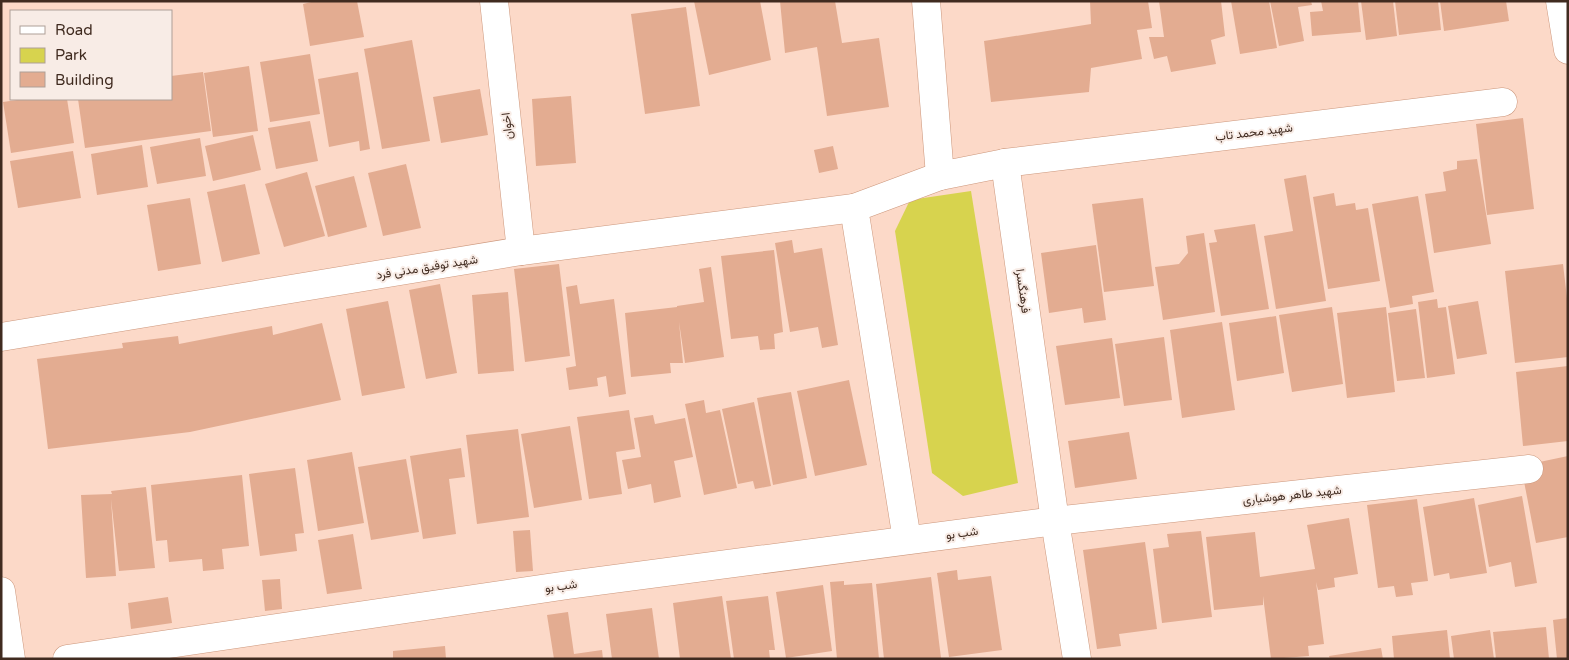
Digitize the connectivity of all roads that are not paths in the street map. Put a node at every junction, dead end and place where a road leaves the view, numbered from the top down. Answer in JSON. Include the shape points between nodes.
{"nodes":[{"id":1,"x":494,"y":1,"type":"edge"},
{"id":2,"x":926,"y":1,"type":"edge"},
{"id":3,"x":1560,"y":1,"type":"edge"},
{"id":4,"x":1568,"y":50,"type":"edge"},
{"id":5,"x":1503,"y":102,"type":"dead end"},
{"id":6,"x":1005,"y":163,"type":"junction"},
{"id":7,"x":940,"y":176,"type":"junction"},
{"id":8,"x":854,"y":208,"type":"junction"},
{"id":9,"x":521,"y":251,"type":"junction"},
{"id":10,"x":1,"y":337,"type":"edge"},
{"id":11,"x":1529,"y":469,"type":"dead end"},
{"id":12,"x":1055,"y":521,"type":"junction"},
{"id":13,"x":907,"y":540,"type":"junction"},
{"id":14,"x":1,"y":591,"type":"edge"},
{"id":15,"x":11,"y":659,"type":"edge"},
{"id":16,"x":67,"y":659,"type":"edge"},
{"id":17,"x":1077,"y":659,"type":"edge"}],
"edges":[{"from":1,"to":9,"type":"street","name":"اخوان"},
{"from":2,"to":7,"type":"street"},
{"from":3,"to":4,"type":"street"},
{"from":5,"to":6,"type":"street","name":"شهید محمد تاب"},
{"from":6,"to":7,"type":"street"},
{"from":6,"to":12,"type":"street","name":"فرهنگسرا"},
{"from":7,"to":8,"type":"street","name":"شهید توفیق مدنی فرد"},
{"from":8,"to":9,"type":"street","name":"شهید توفیق مدنی فرد"},
{"from":8,"to":13,"type":"street"},
{"from":9,"to":10,"type":"street","name":"شهید توفیق مدنی فرد"},
{"from":11,"to":12,"type":"street","name":"شهید طاهر هوشیاری"},
{"from":12,"to":13,"type":"street","name":"شب بو"},
{"from":12,"to":17,"type":"street","name":"فرهنگسرا"},
{"from":13,"to":16,"type":"street","name":"شب بو","via":[[568,585]]},
{"from":14,"to":15,"type":"street"}]}
